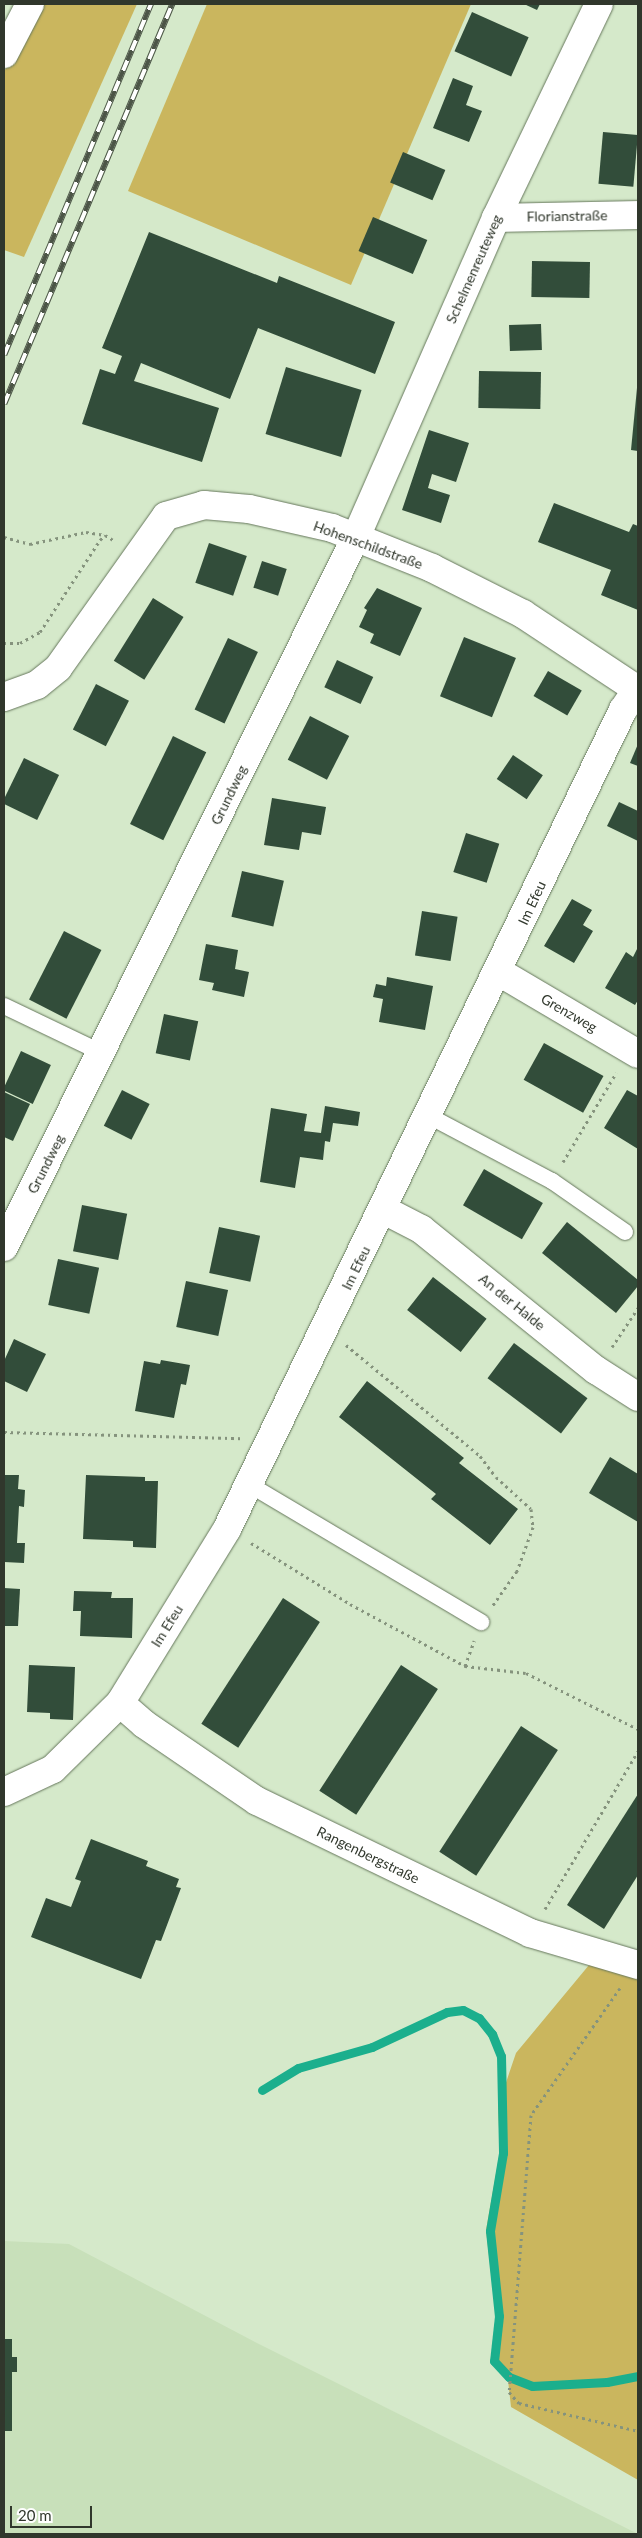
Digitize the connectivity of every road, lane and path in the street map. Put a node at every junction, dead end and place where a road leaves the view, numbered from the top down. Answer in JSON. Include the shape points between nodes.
{"nodes":[{"id":1,"x":30,"y":4,"type":"edge"},
{"id":2,"x":599,"y":4,"type":"edge"},
{"id":3,"x":4,"y":54,"type":"edge"},
{"id":4,"x":638,"y":215,"type":"edge"},
{"id":5,"x":496,"y":218,"type":"junction"},
{"id":6,"x":105,"y":535,"type":"dead end"},
{"id":7,"x":4,"y":537,"type":"edge"},
{"id":8,"x":356,"y":537,"type":"junction"},
{"id":9,"x":100,"y":542,"type":"dead end"},
{"id":10,"x":4,"y":643,"type":"edge"},
{"id":11,"x":637,"y":690,"type":"edge"},
{"id":12,"x":4,"y":697,"type":"edge"},
{"id":13,"x":499,"y":972,"type":"junction"},
{"id":14,"x":4,"y":1006,"type":"edge"},
{"id":15,"x":634,"y":1051,"type":"edge"},
{"id":16,"x":102,"y":1053,"type":"junction"},
{"id":17,"x":430,"y":1116,"type":"junction"},
{"id":18,"x":552,"y":1181,"type":"junction"},
{"id":19,"x":384,"y":1210,"type":"junction"},
{"id":20,"x":625,"y":1232,"type":"dead end"},
{"id":21,"x":4,"y":1248,"type":"edge"},
{"id":22,"x":638,"y":1308,"type":"edge"},
{"id":23,"x":326,"y":1330,"type":"junction"},
{"id":24,"x":596,"y":1370,"type":"junction"},
{"id":25,"x":638,"y":1396,"type":"edge"},
{"id":26,"x":4,"y":1432,"type":"edge"},
{"id":27,"x":273,"y":1438,"type":"junction"},
{"id":28,"x":250,"y":1485,"type":"junction"},
{"id":29,"x":227,"y":1528,"type":"junction"},
{"id":30,"x":481,"y":1622,"type":"joint"},
{"id":31,"x":120,"y":1703,"type":"junction"},
{"id":32,"x":638,"y":1728,"type":"edge"},
{"id":33,"x":638,"y":1751,"type":"edge"},
{"id":34,"x":4,"y":1792,"type":"edge"},
{"id":35,"x":530,"y":1933,"type":"junction"},
{"id":36,"x":638,"y":1965,"type":"edge"},
{"id":37,"x":638,"y":2431,"type":"edge"}],
"edges":[{"from":1,"to":3,"type":"street"},
{"from":2,"to":5,"type":"street","name":"Schelmenreuteweg"},
{"from":4,"to":5,"type":"street","name":"Florianstraße"},
{"from":5,"to":8,"type":"street","name":"Schelmenreuteweg"},
{"from":6,"to":7,"type":"path","via":[[86,532],[30,544]]},
{"from":8,"to":11,"type":"street","name":"Hohenschildstraße","via":[[466,583],[515,609]]},
{"from":8,"to":12,"type":"street","name":"Hohenschildstraße","via":[[249,509],[204,505],[166,516],[58,668],[37,686]]},
{"from":8,"to":16,"type":"street","name":"Grundweg"},
{"from":9,"to":10,"type":"path","via":[[40,632],[20,643]]},
{"from":11,"to":13,"type":"street","name":"Im Efeu","via":[[624,710]]},
{"from":13,"to":15,"type":"street","name":"Grenzweg"},
{"from":13,"to":17,"type":"street","name":"Im Efeu"},
{"from":14,"to":16,"type":"lane"},
{"from":15,"to":18,"type":"path"},
{"from":16,"to":21,"type":"street","name":"Grundweg"},
{"from":17,"to":18,"type":"lane"},
{"from":17,"to":19,"type":"street","name":"Im Efeu"},
{"from":18,"to":20,"type":"lane"},
{"from":19,"to":23,"type":"street","name":"Im Efeu"},
{"from":19,"to":24,"type":"street","name":"An der Halde","via":[[421,1229]]},
{"from":22,"to":24,"type":"path"},
{"from":23,"to":27,"type":"street","name":"Im Efeu"},
{"from":23,"to":30,"type":"path","via":[[480,1456],[496,1478],[531,1508],[533,1527],[517,1571]]},
{"from":24,"to":25,"type":"street","name":"An der Halde"},
{"from":26,"to":27,"type":"path"},
{"from":27,"to":28,"type":"street","name":"Im Efeu"},
{"from":28,"to":29,"type":"street","name":"Im Efeu"},
{"from":28,"to":30,"type":"lane"},
{"from":29,"to":31,"type":"street","name":"Im Efeu"},
{"from":29,"to":32,"type":"path","via":[[350,1604],[465,1666],[526,1673]]},
{"from":31,"to":34,"type":"street","name":"Im Efeu","via":[[53,1769]]},
{"from":31,"to":35,"type":"street","name":"Rangenbergstraße","via":[[144,1724],[257,1801]]},
{"from":33,"to":35,"type":"path"},
{"from":35,"to":36,"type":"street","name":"Rangenbergstraße"},
{"from":36,"to":37,"type":"path","via":[[531,2115],[509,2392],[519,2403]]}]}
